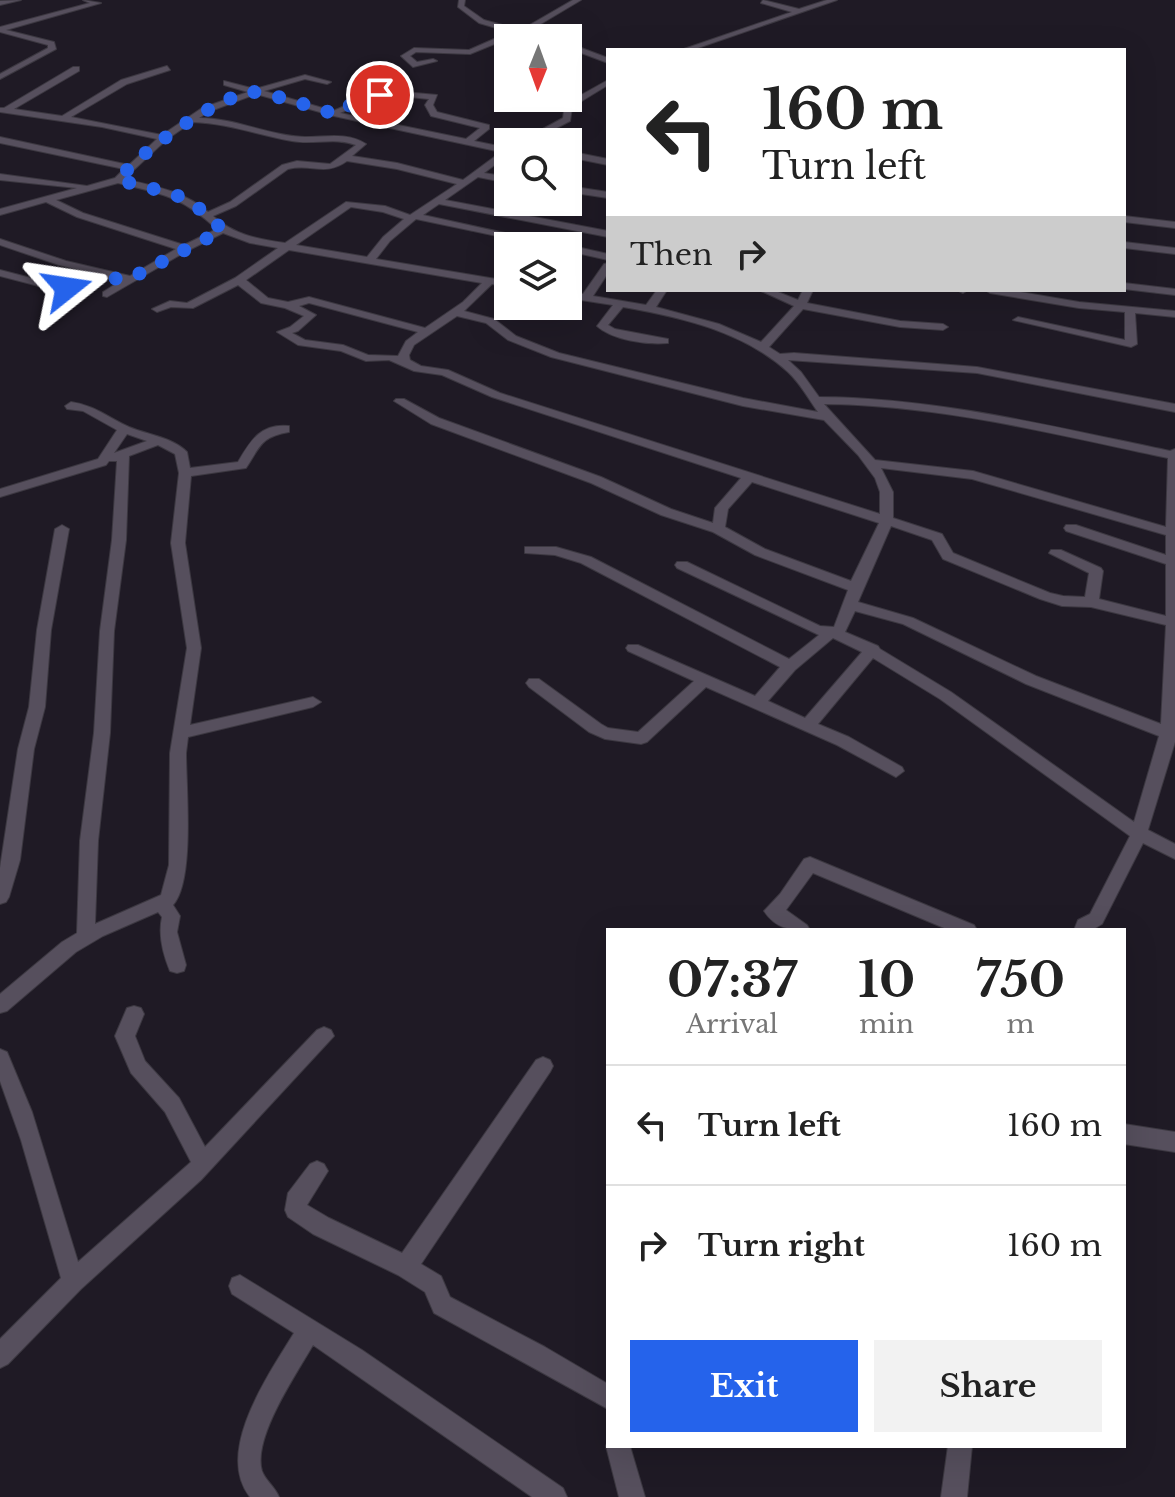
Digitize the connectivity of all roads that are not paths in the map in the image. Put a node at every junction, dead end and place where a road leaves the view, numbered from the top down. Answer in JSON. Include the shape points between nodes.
{"nodes":[{"id":1,"x":18,"y":0,"type":"edge"},
{"id":2,"x":86,"y":0,"type":"edge"},
{"id":3,"x":462,"y":0,"type":"edge"},
{"id":4,"x":578,"y":0,"type":"edge"},
{"id":5,"x":834,"y":0,"type":"edge"},
{"id":6,"x":763,"y":2,"type":"edge"},
{"id":7,"x":0,"y":3,"type":"edge"},
{"id":8,"x":799,"y":11,"type":"junction"},
{"id":9,"x":534,"y":24,"type":"edge"},
{"id":10,"x":494,"y":27,"type":"edge"},
{"id":11,"x":0,"y":29,"type":"edge"},
{"id":12,"x":494,"y":43,"type":"edge"},
{"id":13,"x":691,"y":48,"type":"edge"},
{"id":14,"x":582,"y":51,"type":"edge"},
{"id":15,"x":606,"y":60,"type":"edge"},
{"id":16,"x":433,"y":61,"type":"dead end"},
{"id":17,"x":0,"y":64,"type":"edge"},
{"id":18,"x":167,"y":68,"type":"dead end"},
{"id":19,"x":76,"y":69,"type":"dead end"},
{"id":20,"x":14,"y":70,"type":"junction"},
{"id":21,"x":0,"y":77,"type":"edge"},
{"id":22,"x":327,"y":82,"type":"dead end"},
{"id":23,"x":227,"y":83,"type":"dead end"},
{"id":24,"x":606,"y":83,"type":"edge"},
{"id":25,"x":254,"y":91,"type":"junction"},
{"id":26,"x":3,"y":110,"type":"edge"},
{"id":27,"x":334,"y":114,"type":"junction"},
{"id":28,"x":64,"y":118,"type":"junction"},
{"id":29,"x":192,"y":120,"type":"junction"},
{"id":30,"x":550,"y":128,"type":"edge"},
{"id":31,"x":163,"y":138,"type":"junction"},
{"id":32,"x":0,"y":140,"type":"edge"},
{"id":33,"x":468,"y":142,"type":"junction"},
{"id":34,"x":582,"y":157,"type":"edge"},
{"id":35,"x":345,"y":158,"type":"junction"},
{"id":36,"x":606,"y":162,"type":"edge"},
{"id":37,"x":130,"y":168,"type":"junction"},
{"id":38,"x":475,"y":174,"type":"junction"},
{"id":39,"x":0,"y":177,"type":"edge"},
{"id":40,"x":494,"y":177,"type":"edge"},
{"id":41,"x":118,"y":180,"type":"junction"},
{"id":42,"x":464,"y":183,"type":"junction"},
{"id":43,"x":93,"y":187,"type":"junction"},
{"id":44,"x":582,"y":191,"type":"edge"},
{"id":45,"x":606,"y":195,"type":"edge"},
{"id":46,"x":45,"y":198,"type":"junction"},
{"id":47,"x":436,"y":201,"type":"junction"},
{"id":48,"x":0,"y":212,"type":"edge"},
{"id":49,"x":206,"y":216,"type":"junction"},
{"id":50,"x":412,"y":217,"type":"junction"},
{"id":51,"x":1126,"y":219,"type":"edge"},
{"id":52,"x":1175,"y":225,"type":"edge"},
{"id":53,"x":223,"y":230,"type":"junction"},
{"id":54,"x":494,"y":233,"type":"edge"},
{"id":55,"x":606,"y":234,"type":"edge"},
{"id":56,"x":0,"y":242,"type":"edge"},
{"id":57,"x":1126,"y":245,"type":"edge"},
{"id":58,"x":185,"y":248,"type":"junction"},
{"id":59,"x":289,"y":248,"type":"junction"},
{"id":60,"x":582,"y":251,"type":"edge"},
{"id":61,"x":1175,"y":251,"type":"edge"},
{"id":62,"x":606,"y":257,"type":"edge"},
{"id":63,"x":370,"y":261,"type":"junction"},
{"id":64,"x":606,"y":269,"type":"edge"},
{"id":65,"x":0,"y":273,"type":"edge"},
{"id":66,"x":111,"y":277,"type":"junction"},
{"id":67,"x":129,"y":279,"type":"junction"},
{"id":68,"x":239,"y":280,"type":"junction"},
{"id":69,"x":489,"y":281,"type":"junction"},
{"id":70,"x":494,"y":282,"type":"edge"},
{"id":71,"x":1126,"y":286,"type":"edge"},
{"id":72,"x":661,"y":292,"type":"edge"},
{"id":73,"x":769,"y":292,"type":"edge"},
{"id":74,"x":807,"y":292,"type":"edge"},
{"id":75,"x":1019,"y":292,"type":"edge"},
{"id":76,"x":1073,"y":292,"type":"edge"},
{"id":77,"x":1175,"y":292,"type":"edge"},
{"id":78,"x":107,"y":294,"type":"dead end"},
{"id":79,"x":582,"y":297,"type":"edge"},
{"id":80,"x":587,"y":298,"type":"junction"},
{"id":81,"x":620,"y":304,"type":"junction"},
{"id":82,"x":1072,"y":304,"type":"junction"},
{"id":83,"x":288,"y":305,"type":"junction"},
{"id":84,"x":801,"y":305,"type":"junction"},
{"id":85,"x":157,"y":309,"type":"dead end"},
{"id":86,"x":648,"y":310,"type":"junction"},
{"id":87,"x":1130,"y":310,"type":"junction"},
{"id":88,"x":455,"y":312,"type":"junction"},
{"id":89,"x":1175,"y":314,"type":"edge"},
{"id":90,"x":1018,"y":320,"type":"dead end"},
{"id":91,"x":943,"y":327,"type":"dead end"},
{"id":92,"x":426,"y":331,"type":"junction"},
{"id":93,"x":664,"y":341,"type":"dead end"},
{"id":94,"x":763,"y":347,"type":"junction"},
{"id":95,"x":777,"y":358,"type":"junction"},
{"id":96,"x":405,"y":362,"type":"junction"},
{"id":97,"x":816,"y":400,"type":"junction"},
{"id":98,"x":400,"y":401,"type":"dead end"},
{"id":99,"x":71,"y":406,"type":"dead end"},
{"id":100,"x":1175,"y":408,"type":"edge"},
{"id":101,"x":828,"y":417,"type":"junction"},
{"id":102,"x":124,"y":429,"type":"junction"},
{"id":103,"x":285,"y":429,"type":"dead end"},
{"id":104,"x":156,"y":442,"type":"junction"},
{"id":105,"x":1175,"y":454,"type":"edge"},
{"id":106,"x":123,"y":456,"type":"junction"},
{"id":107,"x":102,"y":462,"type":"junction"},
{"id":108,"x":872,"y":463,"type":"junction"},
{"id":109,"x":185,"y":473,"type":"junction"},
{"id":110,"x":749,"y":477,"type":"junction"},
{"id":111,"x":1174,"y":488,"type":"edge"},
{"id":112,"x":0,"y":493,"type":"edge"},
{"id":113,"x":887,"y":521,"type":"junction"},
{"id":114,"x":1071,"y":528,"type":"dead end"},
{"id":115,"x":62,"y":529,"type":"dead end"},
{"id":116,"x":718,"y":529,"type":"junction"},
{"id":117,"x":1173,"y":533,"type":"junction"},
{"id":118,"x":530,"y":550,"type":"dead end"},
{"id":119,"x":1056,"y":553,"type":"dead end"},
{"id":120,"x":682,"y":565,"type":"dead end"},
{"id":121,"x":1174,"y":572,"type":"edge"},
{"id":122,"x":856,"y":588,"type":"junction"},
{"id":123,"x":1091,"y":602,"type":"junction"},
{"id":124,"x":852,"y":605,"type":"junction"},
{"id":125,"x":1171,"y":622,"type":"junction"},
{"id":126,"x":832,"y":632,"type":"junction"},
{"id":127,"x":633,"y":648,"type":"dead end"},
{"id":128,"x":873,"y":649,"type":"junction"},
{"id":129,"x":790,"y":666,"type":"junction"},
{"id":130,"x":704,"y":680,"type":"junction"},
{"id":131,"x":534,"y":683,"type":"dead end"},
{"id":132,"x":313,"y":702,"type":"dead end"},
{"id":133,"x":757,"y":704,"type":"junction"},
{"id":134,"x":808,"y":725,"type":"junction"},
{"id":135,"x":181,"y":733,"type":"junction"},
{"id":136,"x":1171,"y":735,"type":"edge"},
{"id":137,"x":896,"y":771,"type":"dead end"},
{"id":138,"x":1138,"y":836,"type":"junction"},
{"id":139,"x":1175,"y":852,"type":"edge"},
{"id":140,"x":0,"y":897,"type":"edge"},
{"id":141,"x":161,"y":902,"type":"junction"},
{"id":142,"x":798,"y":928,"type":"edge"},
{"id":143,"x":963,"y":928,"type":"edge"},
{"id":144,"x":1083,"y":928,"type":"edge"},
{"id":145,"x":86,"y":937,"type":"junction"},
{"id":146,"x":177,"y":965,"type":"dead end"},
{"id":147,"x":0,"y":1005,"type":"edge"},
{"id":148,"x":134,"y":1014,"type":"dead end"},
{"id":149,"x":324,"y":1036,"type":"dead end"},
{"id":150,"x":0,"y":1058,"type":"edge"},
{"id":151,"x":543,"y":1066,"type":"dead end"},
{"id":152,"x":1126,"y":1134,"type":"edge"},
{"id":153,"x":1175,"y":1142,"type":"edge"},
{"id":154,"x":202,"y":1162,"type":"junction"},
{"id":155,"x":317,"y":1171,"type":"dead end"},
{"id":156,"x":406,"y":1267,"type":"junction"},
{"id":157,"x":73,"y":1281,"type":"junction"},
{"id":158,"x":240,"y":1286,"type":"dead end"},
{"id":159,"x":309,"y":1330,"type":"junction"},
{"id":160,"x":0,"y":1356,"type":"edge"},
{"id":161,"x":606,"y":1396,"type":"edge"},
{"id":162,"x":619,"y":1448,"type":"edge"},
{"id":163,"x":960,"y":1448,"type":"edge"},
{"id":164,"x":266,"y":1497,"type":"edge"},
{"id":165,"x":554,"y":1497,"type":"edge"},
{"id":166,"x":632,"y":1497,"type":"edge"},
{"id":167,"x":954,"y":1497,"type":"edge"}],
"edges":[{"from":1,"to":7,"type":"street"},
{"from":2,"to":11,"type":"street","via":[[98,3]]},
{"from":3,"to":10,"type":"street","via":[[460,6],[470,17]]},
{"from":4,"to":9,"type":"street"},
{"from":5,"to":8,"type":"street"},
{"from":6,"to":8,"type":"street"},
{"from":8,"to":13,"type":"street"},
{"from":11,"to":20,"type":"street","via":[[51,44],[46,54]]},
{"from":12,"to":16,"type":"street","via":[[470,52],[414,50],[405,56],[416,65]]},
{"from":14,"to":15,"type":"street"},
{"from":17,"to":20,"type":"street"},
{"from":18,"to":28,"type":"street","via":[[124,82]]},
{"from":19,"to":26,"type":"street"},
{"from":20,"to":21,"type":"street"},
{"from":22,"to":25,"type":"street","via":[[305,77]]},
{"from":23,"to":25,"type":"street"},
{"from":24,"to":30,"type":"street","via":[[568,106],[567,119]]},
{"from":25,"to":27,"type":"street"},
{"from":25,"to":29,"type":"street"},
{"from":26,"to":28,"type":"street"},
{"from":27,"to":33,"type":"street"},
{"from":27,"to":33,"type":"street","via":[[393,93],[434,97],[429,105],[434,114],[486,127]]},
{"from":28,"to":31,"type":"street"},
{"from":29,"to":31,"type":"street"},
{"from":29,"to":35,"type":"street","via":[[225,120],[293,139],[330,137],[362,144]]},
{"from":31,"to":37,"type":"street"},
{"from":32,"to":37,"type":"street"},
{"from":33,"to":38,"type":"street","via":[[508,151]]},
{"from":34,"to":36,"type":"street"},
{"from":35,"to":42,"type":"street"},
{"from":35,"to":49,"type":"street","via":[[332,167],[285,167],[233,204]]},
{"from":37,"to":41,"type":"street"},
{"from":38,"to":40,"type":"street"},
{"from":38,"to":42,"type":"street"},
{"from":39,"to":43,"type":"street"},
{"from":41,"to":43,"type":"street"},
{"from":41,"to":49,"type":"street","via":[[174,194]]},
{"from":42,"to":47,"type":"street"},
{"from":43,"to":46,"type":"street"},
{"from":44,"to":45,"type":"street"},
{"from":46,"to":48,"type":"street"},
{"from":46,"to":58,"type":"street","via":[[80,215]]},
{"from":47,"to":50,"type":"street"},
{"from":47,"to":55,"type":"street"},
{"from":49,"to":53,"type":"street"},
{"from":50,"to":54,"type":"street"},
{"from":50,"to":59,"type":"street","via":[[349,204]]},
{"from":50,"to":63,"type":"street"},
{"from":51,"to":52,"type":"street"},
{"from":53,"to":58,"type":"street"},
{"from":53,"to":59,"type":"street"},
{"from":56,"to":66,"type":"street"},
{"from":57,"to":61,"type":"street"},
{"from":58,"to":67,"type":"street"},
{"from":59,"to":63,"type":"street"},
{"from":59,"to":68,"type":"street"},
{"from":60,"to":62,"type":"street"},
{"from":63,"to":69,"type":"street"},
{"from":64,"to":80,"type":"street"},
{"from":65,"to":66,"type":"street","via":[[58,288]]},
{"from":66,"to":67,"type":"street"},
{"from":67,"to":78,"type":"street"},
{"from":68,"to":83,"type":"street","via":[[265,301]]},
{"from":68,"to":85,"type":"street","via":[[189,306]]},
{"from":69,"to":70,"type":"street"},
{"from":69,"to":88,"type":"street"},
{"from":71,"to":77,"type":"street"},
{"from":72,"to":86,"type":"street"},
{"from":73,"to":84,"type":"street"},
{"from":74,"to":84,"type":"street"},
{"from":75,"to":82,"type":"street"},
{"from":76,"to":82,"type":"street"},
{"from":79,"to":80,"type":"street"},
{"from":80,"to":81,"type":"street"},
{"from":81,"to":86,"type":"street"},
{"from":81,"to":93,"type":"street","via":[[602,326]]},
{"from":82,"to":87,"type":"street"},
{"from":83,"to":92,"type":"street","via":[[309,300]]},
{"from":83,"to":96,"type":"street","via":[[311,315],[282,332],[302,343]]},
{"from":84,"to":91,"type":"street"},
{"from":84,"to":94,"type":"street"},
{"from":86,"to":94,"type":"street","via":[[729,329]]},
{"from":87,"to":89,"type":"street"},
{"from":87,"to":90,"type":"street","via":[[1131,344]]},
{"from":88,"to":92,"type":"street"},
{"from":88,"to":101,"type":"street","via":[[490,321],[512,338],[555,355],[743,402]]},
{"from":92,"to":96,"type":"street","via":[[406,349]]},
{"from":94,"to":95,"type":"street"},
{"from":95,"to":97,"type":"street"},
{"from":95,"to":100,"type":"street","via":[[977,370]]},
{"from":96,"to":110,"type":"street"},
{"from":97,"to":101,"type":"street"},
{"from":97,"to":105,"type":"street","via":[[964,411]]},
{"from":98,"to":116,"type":"street","via":[[435,421]]},
{"from":99,"to":102,"type":"street","via":[[86,408]]},
{"from":101,"to":108,"type":"street"},
{"from":102,"to":104,"type":"street"},
{"from":102,"to":107,"type":"street"},
{"from":103,"to":109,"type":"street","via":[[252,442],[242,465]]},
{"from":104,"to":106,"type":"street"},
{"from":104,"to":109,"type":"street","via":[[181,452]]},
{"from":105,"to":111,"type":"street"},
{"from":106,"to":107,"type":"street"},
{"from":106,"to":145,"type":"street","via":[[89,841]]},
{"from":107,"to":112,"type":"street"},
{"from":108,"to":113,"type":"street","via":[[889,489]]},
{"from":108,"to":117,"type":"street","via":[[973,475]]},
{"from":109,"to":135,"type":"street","via":[[178,543],[194,648]]},
{"from":110,"to":113,"type":"street"},
{"from":110,"to":116,"type":"street","via":[[722,508]]},
{"from":111,"to":117,"type":"street"},
{"from":113,"to":122,"type":"street"},
{"from":113,"to":123,"type":"street","via":[[937,537],[948,556],[1045,596]]},
{"from":114,"to":121,"type":"street"},
{"from":115,"to":140,"type":"street","via":[[42,639],[37,707]]},
{"from":116,"to":122,"type":"street","via":[[744,545]]},
{"from":117,"to":121,"type":"street"},
{"from":118,"to":129,"type":"street","via":[[586,560]]},
{"from":119,"to":123,"type":"street","via":[[1096,571]]},
{"from":120,"to":126,"type":"street","via":[[804,624]]},
{"from":121,"to":125,"type":"street"},
{"from":122,"to":124,"type":"street"},
{"from":123,"to":125,"type":"street"},
{"from":124,"to":126,"type":"street","via":[[839,630]]},
{"from":124,"to":136,"type":"street","via":[[920,626],[1031,680]]},
{"from":125,"to":136,"type":"street"},
{"from":126,"to":128,"type":"street"},
{"from":126,"to":129,"type":"street"},
{"from":127,"to":130,"type":"street"},
{"from":128,"to":134,"type":"street"},
{"from":128,"to":138,"type":"street","via":[[966,709]]},
{"from":129,"to":133,"type":"street"},
{"from":130,"to":131,"type":"street","via":[[641,738],[595,728]]},
{"from":130,"to":133,"type":"street"},
{"from":132,"to":135,"type":"street"},
{"from":133,"to":134,"type":"street"},
{"from":134,"to":137,"type":"street"},
{"from":135,"to":141,"type":"street","via":[[178,865],[169,899]]},
{"from":136,"to":138,"type":"street"},
{"from":138,"to":139,"type":"street"},
{"from":138,"to":144,"type":"street","via":[[1096,919]]},
{"from":141,"to":145,"type":"street"},
{"from":141,"to":146,"type":"street","via":[[171,916],[168,932]]},
{"from":142,"to":143,"type":"street","via":[[773,911],[810,864]]},
{"from":145,"to":147,"type":"street"},
{"from":148,"to":154,"type":"street","via":[[125,1036],[138,1067],[172,1105]]},
{"from":149,"to":154,"type":"street"},
{"from":150,"to":157,"type":"street","via":[[32,1136]]},
{"from":151,"to":156,"type":"street"},
{"from":152,"to":153,"type":"street"},
{"from":154,"to":157,"type":"street"},
{"from":155,"to":156,"type":"street","via":[[296,1200],[296,1210]]},
{"from":156,"to":161,"type":"street","via":[[433,1284],[442,1305]]},
{"from":157,"to":160,"type":"street"},
{"from":158,"to":159,"type":"street"},
{"from":159,"to":164,"type":"street","via":[[264,1407],[250,1452],[250,1476]]},
{"from":159,"to":165,"type":"street"},
{"from":162,"to":166,"type":"street"},
{"from":163,"to":167,"type":"street"}]}
